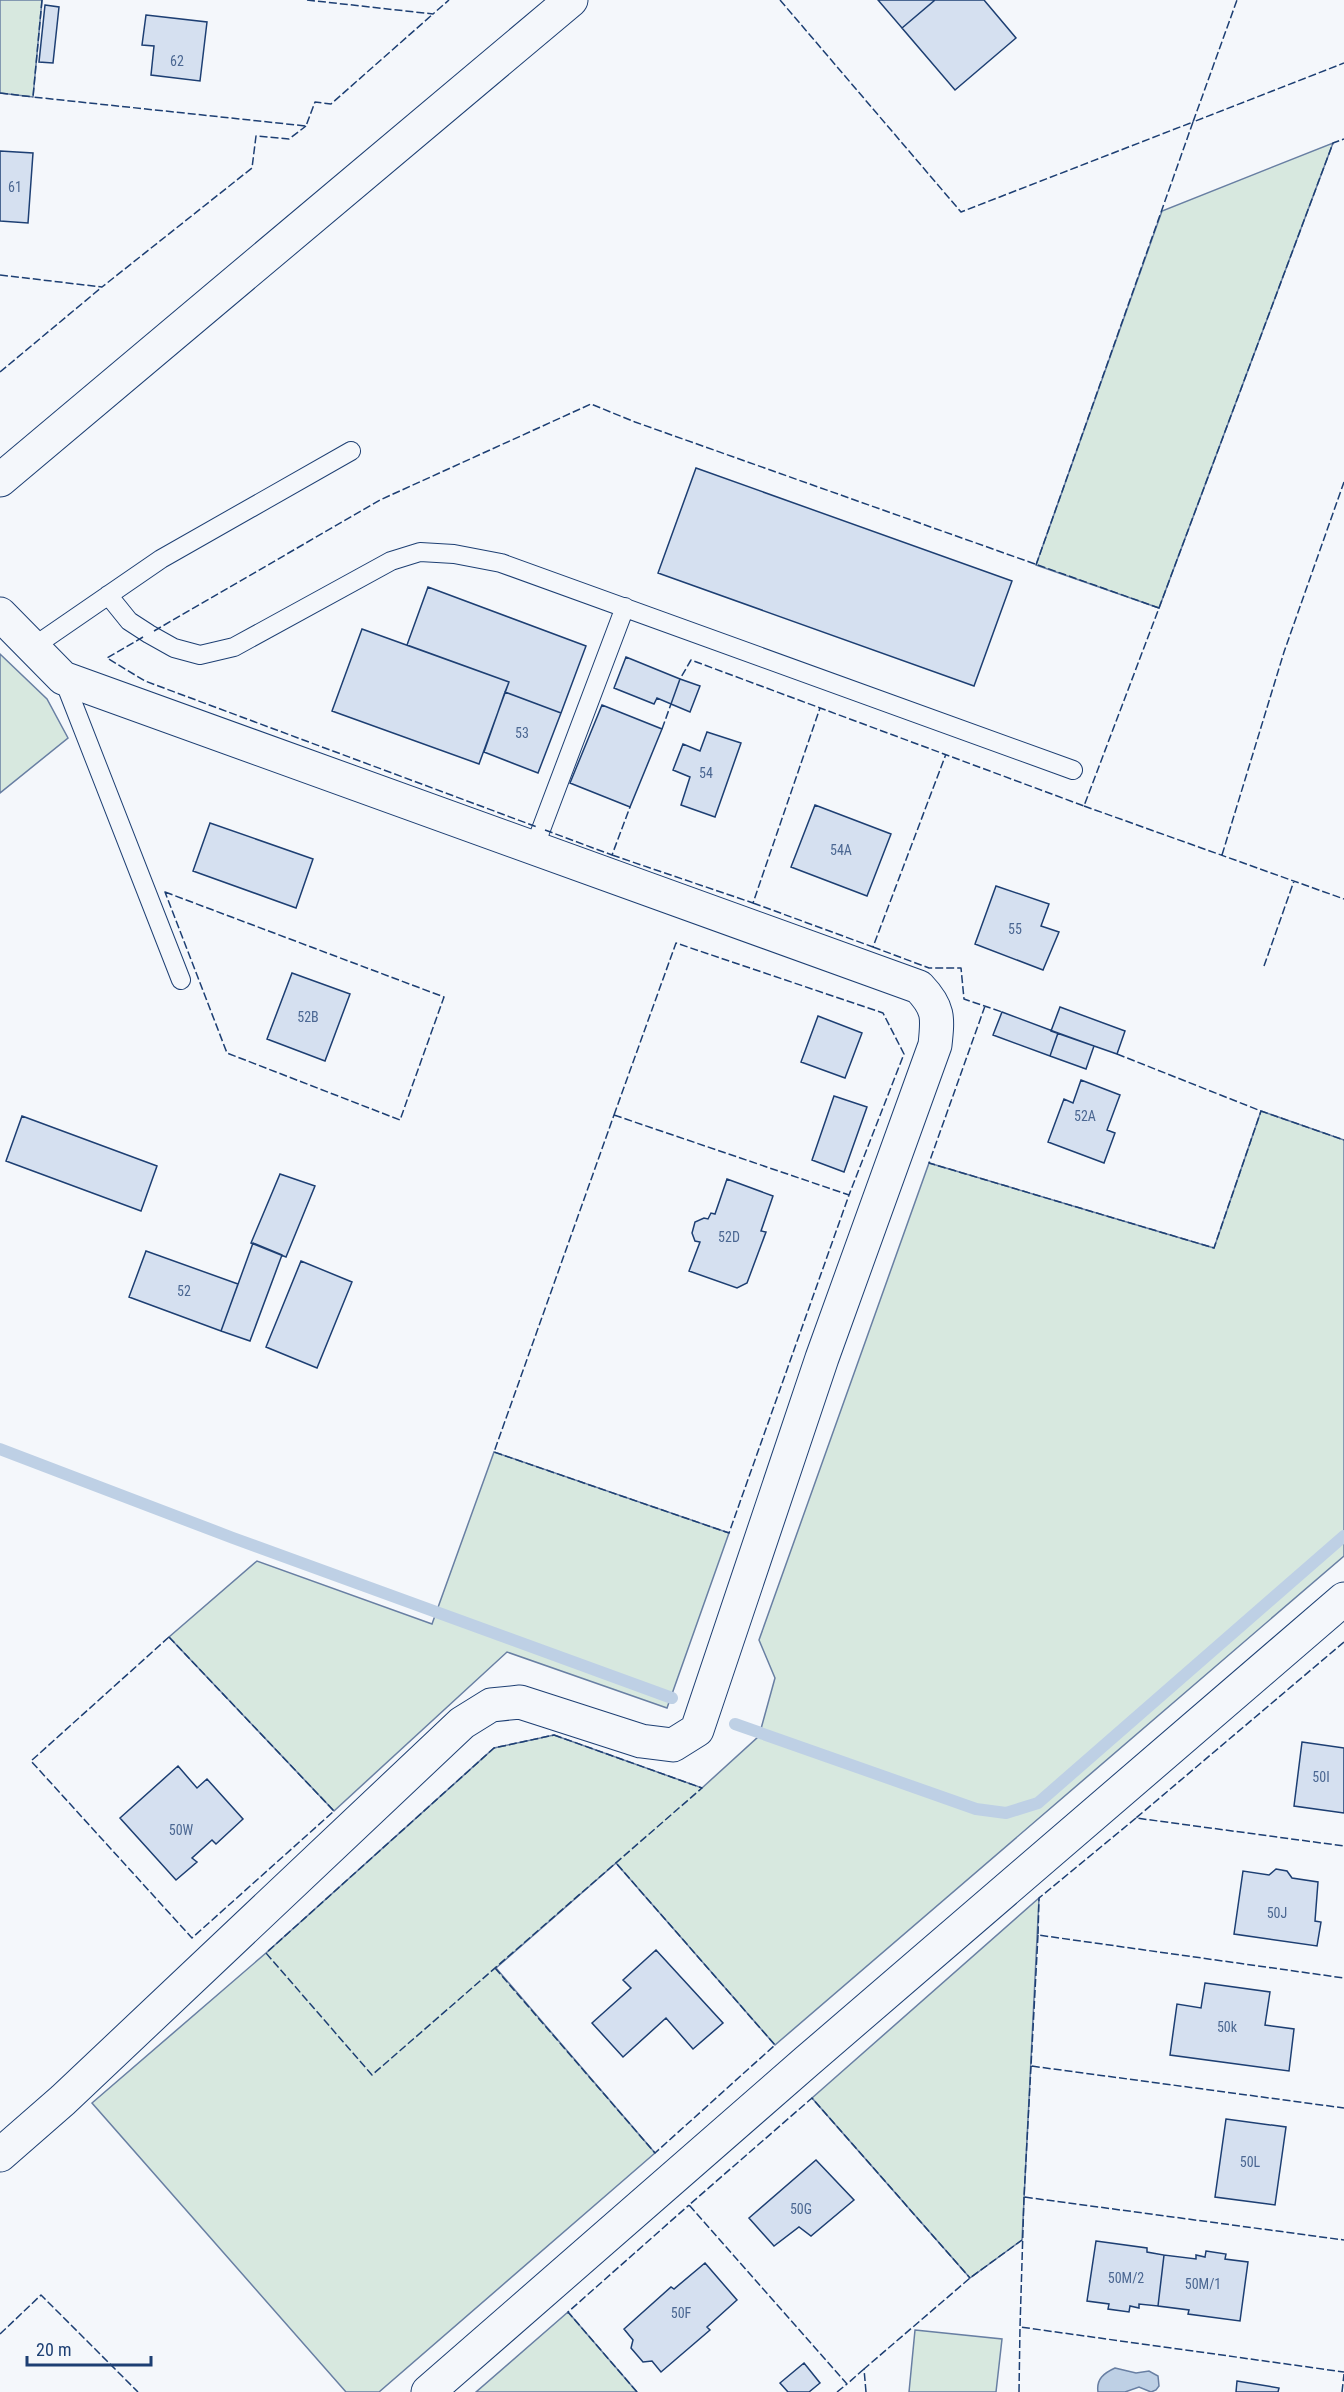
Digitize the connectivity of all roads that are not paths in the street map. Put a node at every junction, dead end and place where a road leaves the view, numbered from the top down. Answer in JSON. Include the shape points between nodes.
{"nodes":[{"id":1,"x":572,"y":0,"type":"edge"},
{"id":2,"x":351,"y":451,"type":"dead end"},
{"id":3,"x":0,"y":480,"type":"edge"},
{"id":4,"x":108,"y":595,"type":"junction"},
{"id":5,"x":625,"y":608,"type":"junction"},
{"id":6,"x":0,"y":614,"type":"edge"},
{"id":7,"x":33,"y":647,"type":"junction"},
{"id":8,"x":63,"y":678,"type":"junction"},
{"id":9,"x":1073,"y":770,"type":"dead end"},
{"id":10,"x":534,"y":848,"type":"junction"},
{"id":11,"x":182,"y":980,"type":"dead end"},
{"id":12,"x":1344,"y":1599,"type":"edge"},
{"id":13,"x":0,"y":2155,"type":"edge"},
{"id":14,"x":428,"y":2392,"type":"edge"}],
"edges":[{"from":1,"to":3,"type":"street"},
{"from":2,"to":4,"type":"lane","via":[[162,559]]},
{"from":4,"to":5,"type":"lane","via":[[129,621],[174,648],[200,655],[234,647],[391,561],[420,552],[501,562]]},
{"from":4,"to":7,"type":"lane"},
{"from":5,"to":9,"type":"lane"},
{"from":5,"to":10,"type":"lane"},
{"from":6,"to":7,"type":"street"},
{"from":7,"to":8,"type":"street"},
{"from":8,"to":10,"type":"street"},
{"from":8,"to":11,"type":"lane"},
{"from":10,"to":13,"type":"street","via":[[919,987],[938,1017],[935,1045],[822,1358],[698,1730],[673,1745],[641,1741],[520,1702],[491,1705],[462,1723]]},
{"from":12,"to":14,"type":"street"}]}
